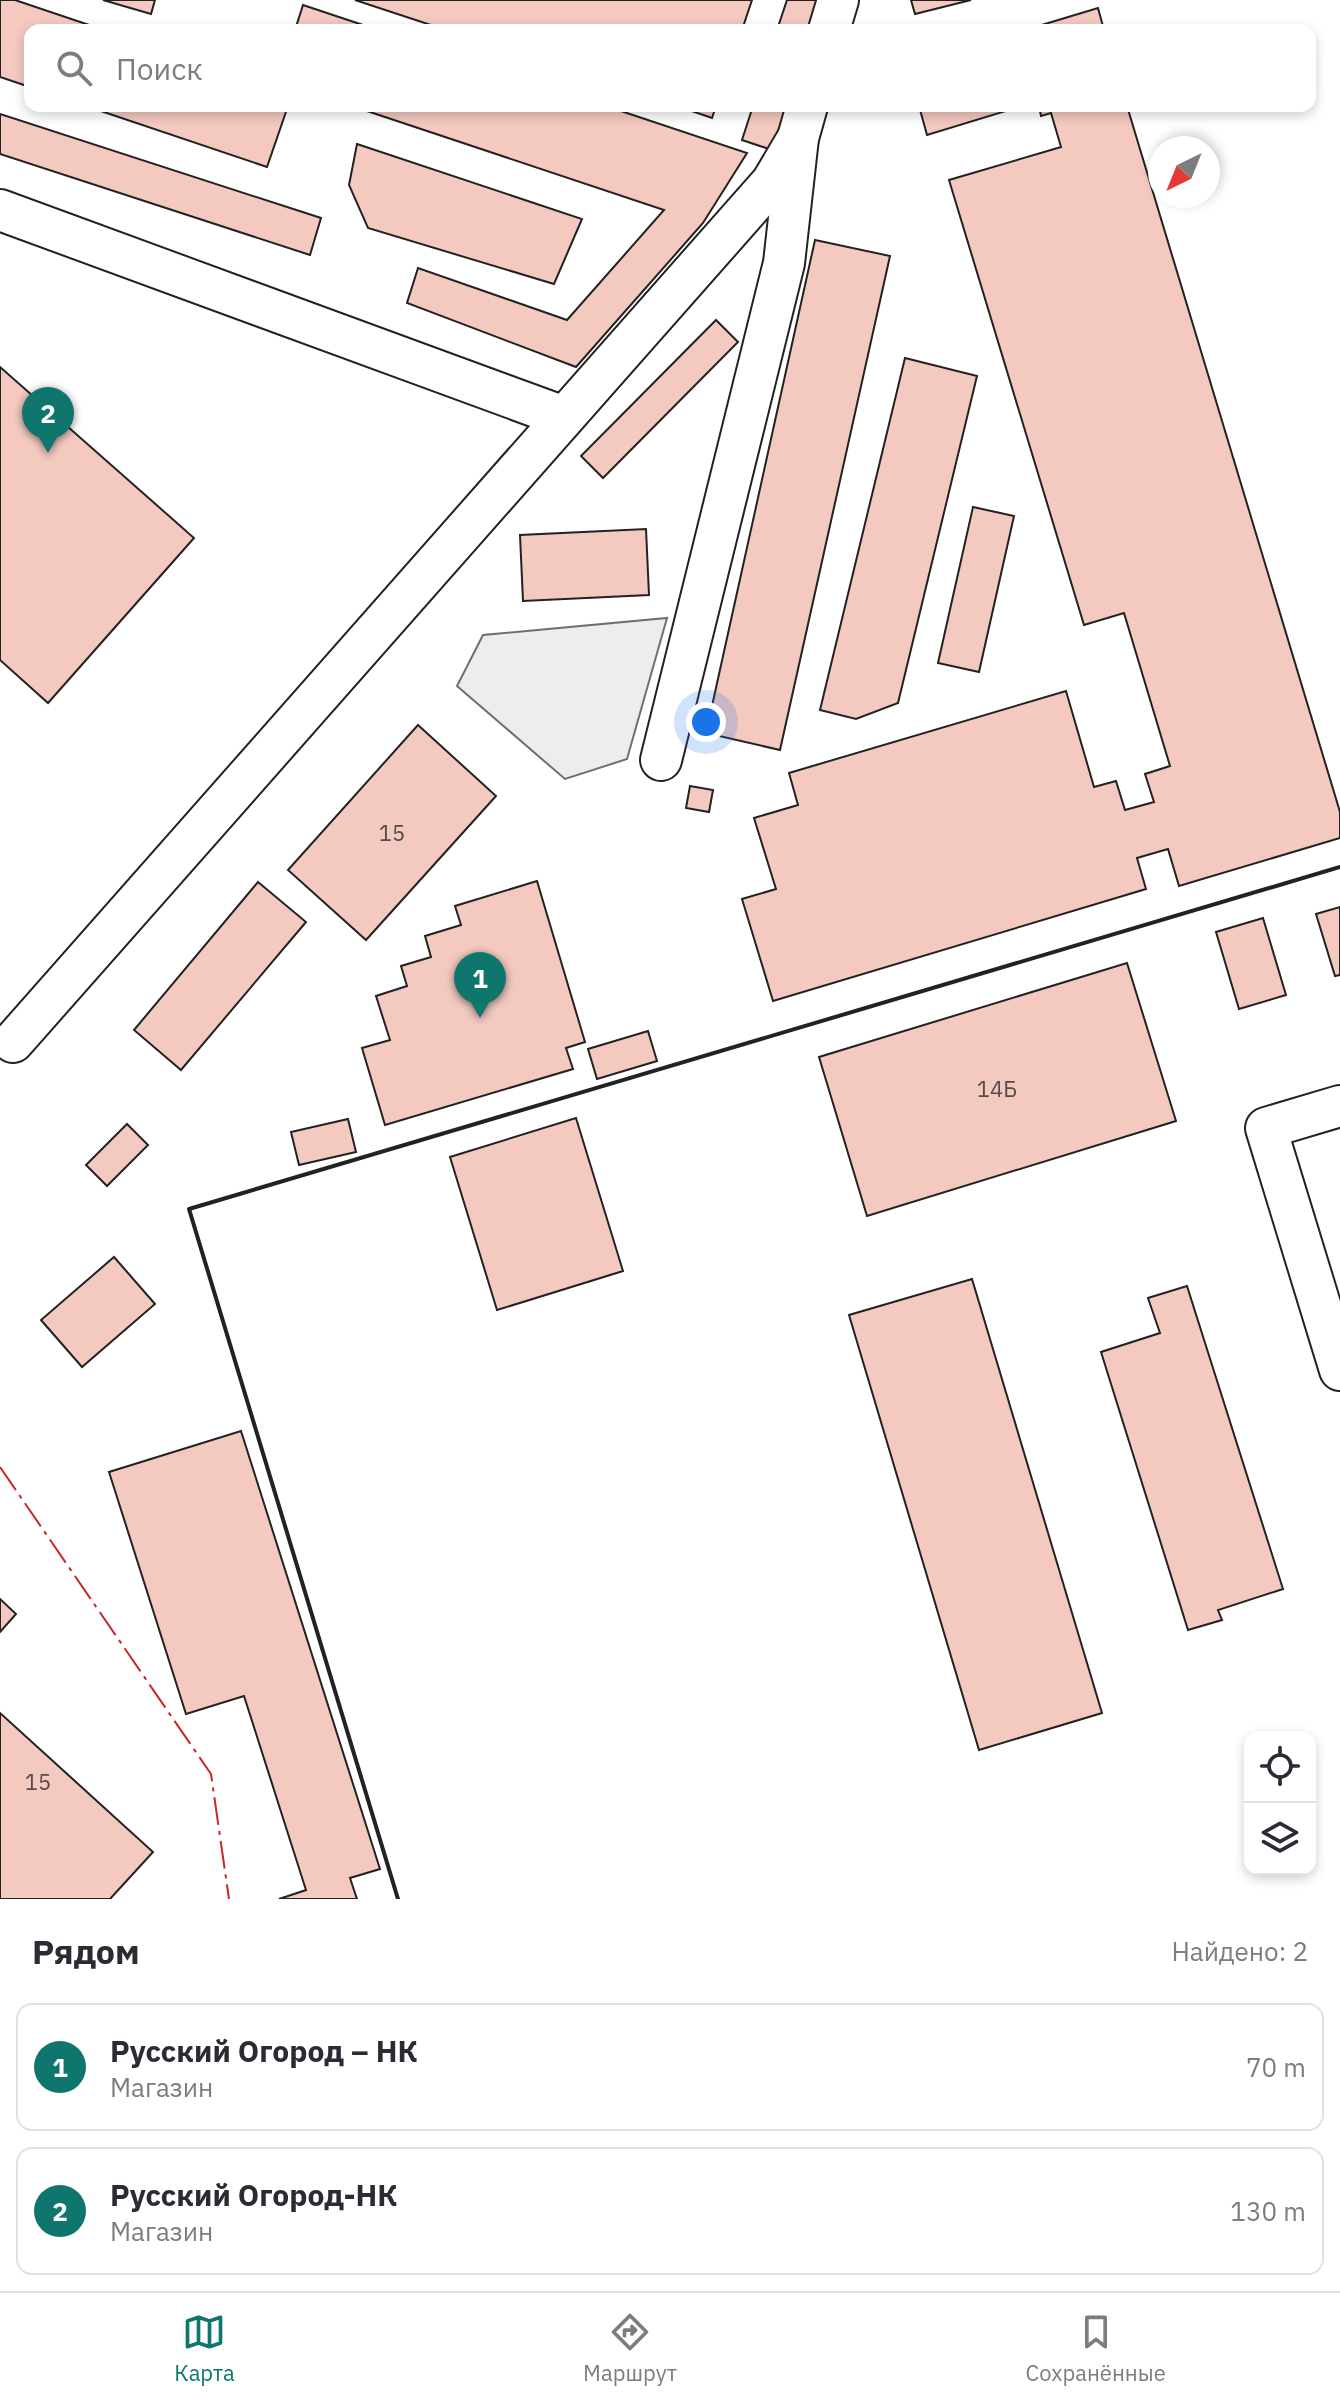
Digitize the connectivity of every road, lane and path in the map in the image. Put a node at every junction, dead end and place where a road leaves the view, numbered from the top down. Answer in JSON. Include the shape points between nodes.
{"nodes":[{"id":1,"x":838,"y":0,"type":"edge"},
{"id":2,"x":831,"y":24,"type":"edge"},
{"id":3,"x":802,"y":122,"type":"edge"},
{"id":4,"x":0,"y":210,"type":"edge"},
{"id":5,"x":564,"y":417,"type":"junction"},
{"id":6,"x":661,"y":760,"type":"dead end"},
{"id":7,"x":13,"y":1042,"type":"dead end"},
{"id":8,"x":1340,"y":1106,"type":"edge"},
{"id":9,"x":1340,"y":1370,"type":"edge"}],
"edges":[{"from":1,"to":2,"type":"lane"},
{"from":3,"to":5,"type":"lane","via":[[772,182]]},
{"from":3,"to":6,"type":"lane","via":[[784,263]]},
{"from":4,"to":5,"type":"lane"},
{"from":5,"to":7,"type":"lane"},
{"from":8,"to":9,"type":"lane","via":[[1266,1128]]}]}
